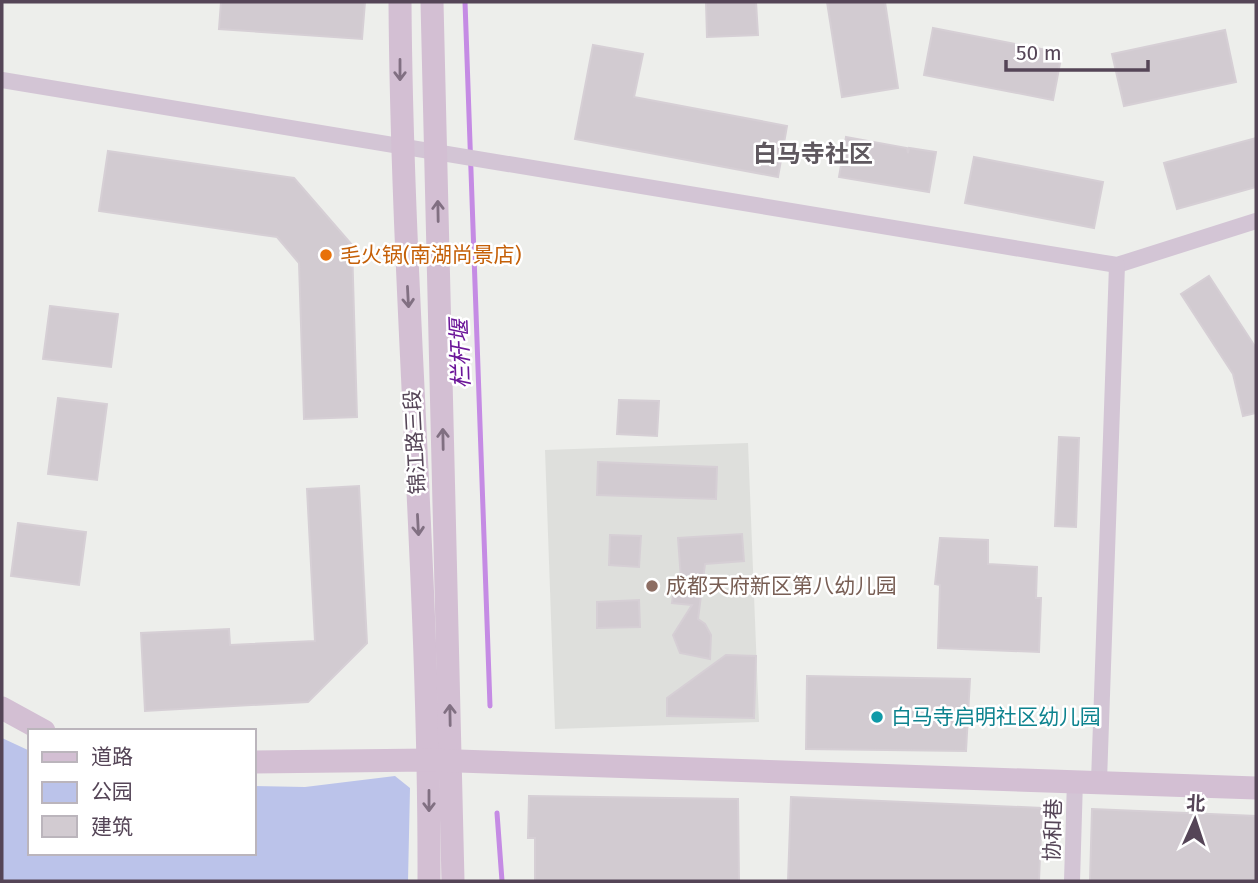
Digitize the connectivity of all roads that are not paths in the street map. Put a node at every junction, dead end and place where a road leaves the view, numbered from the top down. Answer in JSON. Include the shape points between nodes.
{"nodes":[{"id":1,"x":400,"y":2,"type":"edge"},
{"id":2,"x":432,"y":2,"type":"edge"},
{"id":3,"x":2,"y":80,"type":"edge"},
{"id":4,"x":401,"y":146,"type":"junction"},
{"id":5,"x":436,"y":152,"type":"junction"},
{"id":6,"x":1256,"y":222,"type":"edge"},
{"id":7,"x":1117,"y":265,"type":"junction"},
{"id":8,"x":2,"y":708,"type":"edge"},
{"id":9,"x":40,"y":729,"type":"edge"},
{"id":10,"x":440,"y":761,"type":"junction"},
{"id":11,"x":256,"y":762,"type":"edge"},
{"id":12,"x":1075,"y":780,"type":"junction"},
{"id":13,"x":1099,"y":780,"type":"junction"},
{"id":14,"x":1256,"y":788,"type":"edge"},
{"id":15,"x":429,"y":881,"type":"edge"},
{"id":16,"x":453,"y":881,"type":"edge"},
{"id":17,"x":1072,"y":881,"type":"edge"}],
"edges":[{"from":1,"to":4,"type":"main road","name":"锦江路三段","one_way":true},
{"from":2,"to":5,"type":"main road","name":"锦江路三段"},
{"from":3,"to":4,"type":"street"},
{"from":4,"to":5,"type":"street"},
{"from":4,"to":10,"type":"main road","name":"锦江路三段","one_way":true},
{"from":5,"to":7,"type":"street"},
{"from":10,"to":5,"type":"main road","name":"锦江路三段","one_way":true},
{"from":6,"to":7,"type":"street"},
{"from":7,"to":13,"type":"street"},
{"from":8,"to":9,"type":"main road"},
{"from":10,"to":11,"type":"main road"},
{"from":10,"to":12,"type":"main road"},
{"from":10,"to":15,"type":"main road","name":"锦江路三段","one_way":true},
{"from":10,"to":16,"type":"main road","name":"锦江路三段"},
{"from":12,"to":13,"type":"main road"},
{"from":12,"to":17,"type":"street","name":"协和巷"},
{"from":13,"to":14,"type":"main road"}]}
